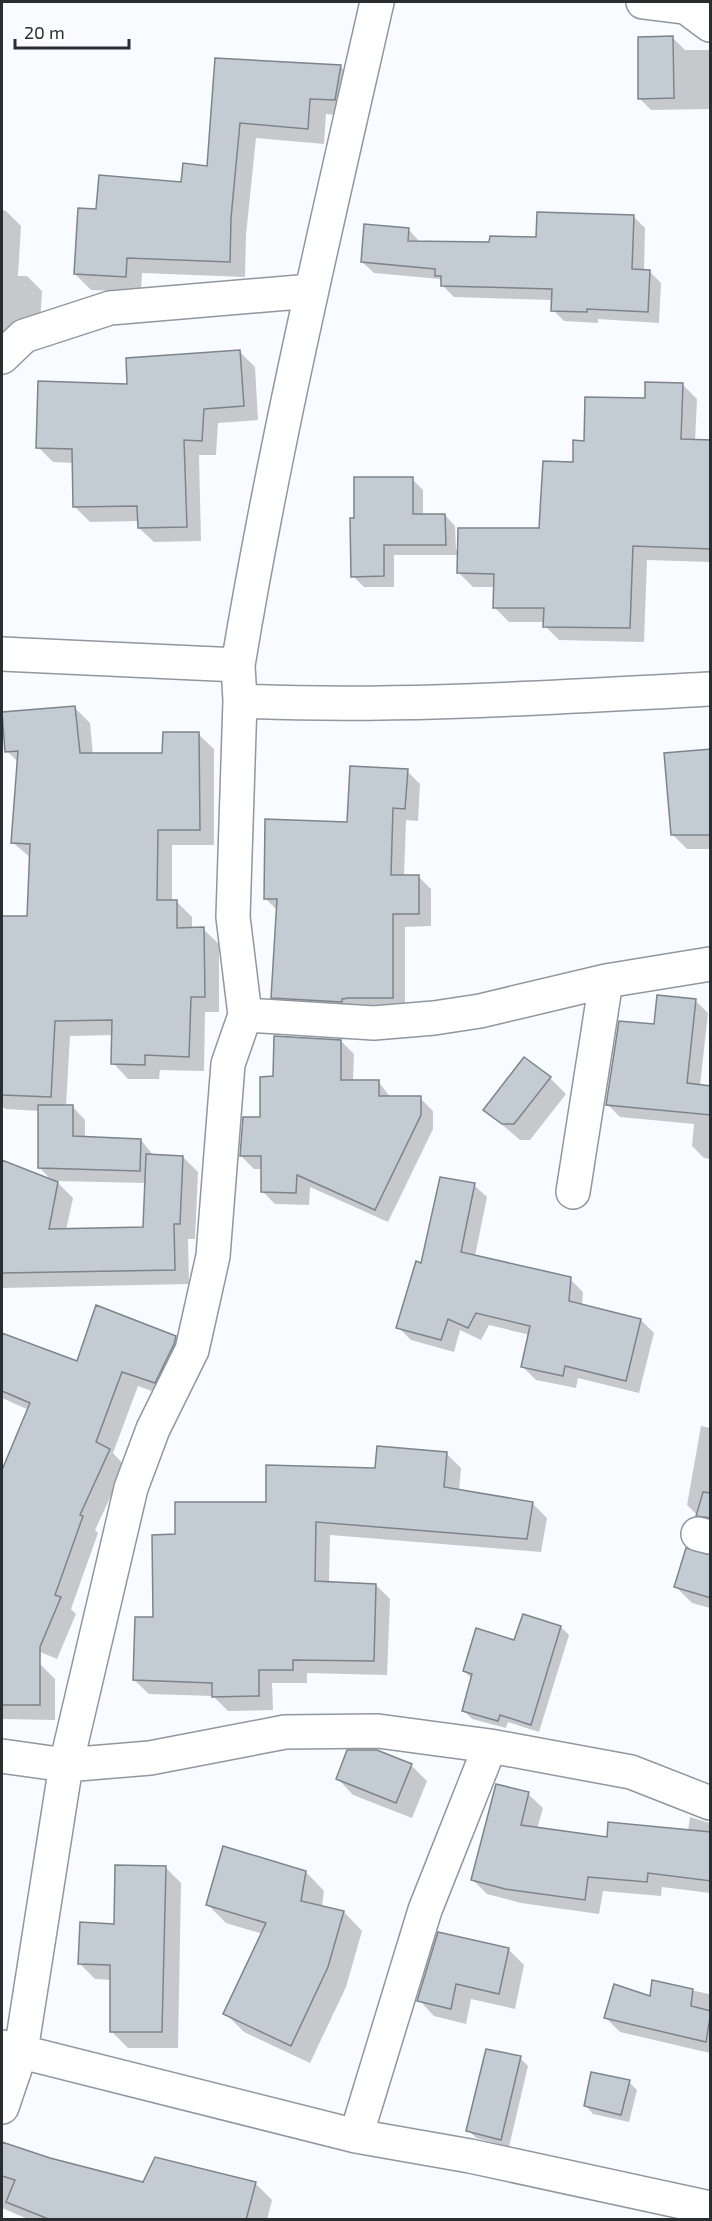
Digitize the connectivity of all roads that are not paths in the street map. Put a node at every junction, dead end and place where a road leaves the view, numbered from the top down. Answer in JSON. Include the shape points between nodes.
{"nodes":[{"id":1,"x":377,"y":2,"type":"edge"},
{"id":2,"x":643,"y":2,"type":"edge"},
{"id":3,"x":681,"y":4,"type":"edge"},
{"id":4,"x":711,"y":25,"type":"edge"},
{"id":5,"x":311,"y":291,"type":"junction"},
{"id":6,"x":2,"y":357,"type":"edge"},
{"id":7,"x":2,"y":654,"type":"edge"},
{"id":8,"x":238,"y":665,"type":"junction"},
{"id":9,"x":711,"y":688,"type":"edge"},
{"id":10,"x":240,"y":700,"type":"junction"},
{"id":11,"x":711,"y":964,"type":"edge"},
{"id":12,"x":606,"y":981,"type":"junction"},
{"id":13,"x":244,"y":1015,"type":"junction"},
{"id":14,"x":573,"y":1192,"type":"dead end"},
{"id":15,"x":490,"y":1746,"type":"junction"},
{"id":16,"x":2,"y":1756,"type":"edge"},
{"id":17,"x":66,"y":1765,"type":"junction"},
{"id":18,"x":711,"y":1803,"type":"edge"},
{"id":19,"x":11,"y":2049,"type":"edge"},
{"id":20,"x":2,"y":2107,"type":"edge"},
{"id":21,"x":356,"y":2136,"type":"junction"},
{"id":22,"x":711,"y":2208,"type":"edge"}],
"edges":[{"from":1,"to":5,"type":"street"},
{"from":2,"to":3,"type":"street"},
{"from":3,"to":4,"type":"street"},
{"from":5,"to":6,"type":"street","via":[[110,308],[24,336]]},
{"from":5,"to":8,"type":"street","via":[[260,532]]},
{"from":7,"to":8,"type":"street"},
{"from":8,"to":10,"type":"street"},
{"from":9,"to":10,"type":"street","via":[[492,700],[307,704]]},
{"from":10,"to":13,"type":"street","via":[[233,917]]},
{"from":11,"to":12,"type":"street"},
{"from":12,"to":13,"type":"street","via":[[434,1018],[374,1023]]},
{"from":12,"to":14,"type":"street"},
{"from":13,"to":17,"type":"street","via":[[228,1064],[213,1256],[192,1350],[153,1430],[131,1488]]},
{"from":15,"to":17,"type":"street","via":[[378,1731],[285,1732],[150,1758]]},
{"from":15,"to":18,"type":"street","via":[[631,1772]]},
{"from":15,"to":21,"type":"street","via":[[425,1910]]},
{"from":16,"to":17,"type":"street"},
{"from":17,"to":19,"type":"street"},
{"from":19,"to":20,"type":"street"},
{"from":19,"to":21,"type":"street"},
{"from":21,"to":22,"type":"street"}]}
